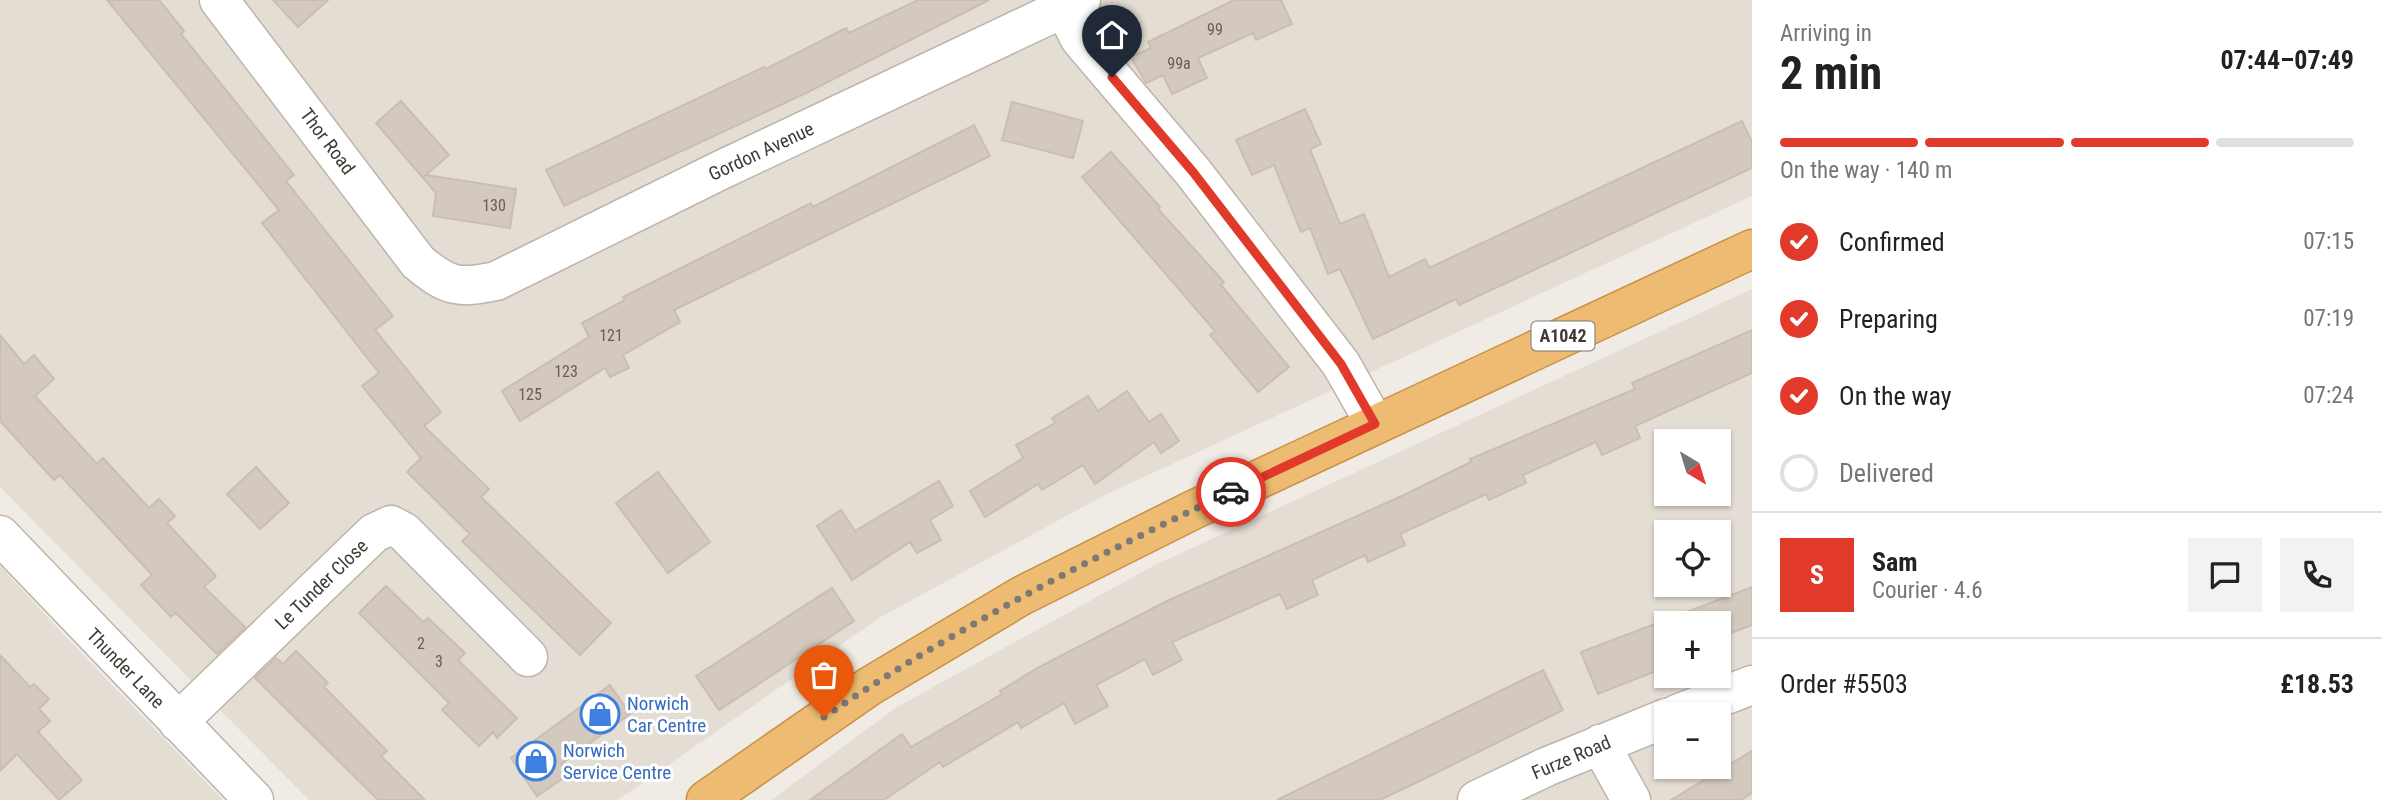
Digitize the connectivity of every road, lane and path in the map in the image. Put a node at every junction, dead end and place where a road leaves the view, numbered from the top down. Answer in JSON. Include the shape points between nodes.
{"nodes":[{"id":1,"x":219,"y":0,"type":"edge"},
{"id":2,"x":1072,"y":4,"type":"edge"},
{"id":3,"x":1752,"y":249,"type":"edge"},
{"id":4,"x":440,"y":280,"type":"joint"},
{"id":5,"x":1375,"y":424,"type":"junction"},
{"id":6,"x":0,"y":535,"type":"edge"},
{"id":7,"x":528,"y":657,"type":"dead end"},
{"id":8,"x":1752,"y":685,"type":"edge"},
{"id":9,"x":1708,"y":702,"type":"edge"},
{"id":10,"x":178,"y":722,"type":"junction"},
{"id":11,"x":1654,"y":723,"type":"edge"},
{"id":12,"x":1600,"y":744,"type":"junction"},
{"id":13,"x":254,"y":800,"type":"edge"},
{"id":14,"x":706,"y":800,"type":"edge"},
{"id":15,"x":1477,"y":800,"type":"edge"},
{"id":16,"x":1631,"y":800,"type":"edge"}],
"edges":[{"from":1,"to":4,"type":"street","name":"Thor Road","via":[[418,262]]},
{"from":2,"to":4,"type":"street","name":"Gordon Avenue","via":[[496,281],[468,286]]},
{"from":2,"to":5,"type":"street","via":[[1080,39],[1193,172],[1341,364]]},
{"from":3,"to":5,"type":"highway","number":"A1042"},
{"from":5,"to":14,"type":"highway","number":"A1042","via":[[1021,596],[870,686]]},
{"from":6,"to":10,"type":"street","name":"Thunder Lane"},
{"from":7,"to":10,"type":"street","name":"Le Tunder Close","via":[[404,532],[391,525],[374,533]]},
{"from":8,"to":9,"type":"street"},
{"from":10,"to":13,"type":"street","name":"Thunder Lane"},
{"from":11,"to":12,"type":"street","name":"Furze Road"},
{"from":12,"to":15,"type":"street","name":"Furze Road"},
{"from":12,"to":16,"type":"street"}]}
